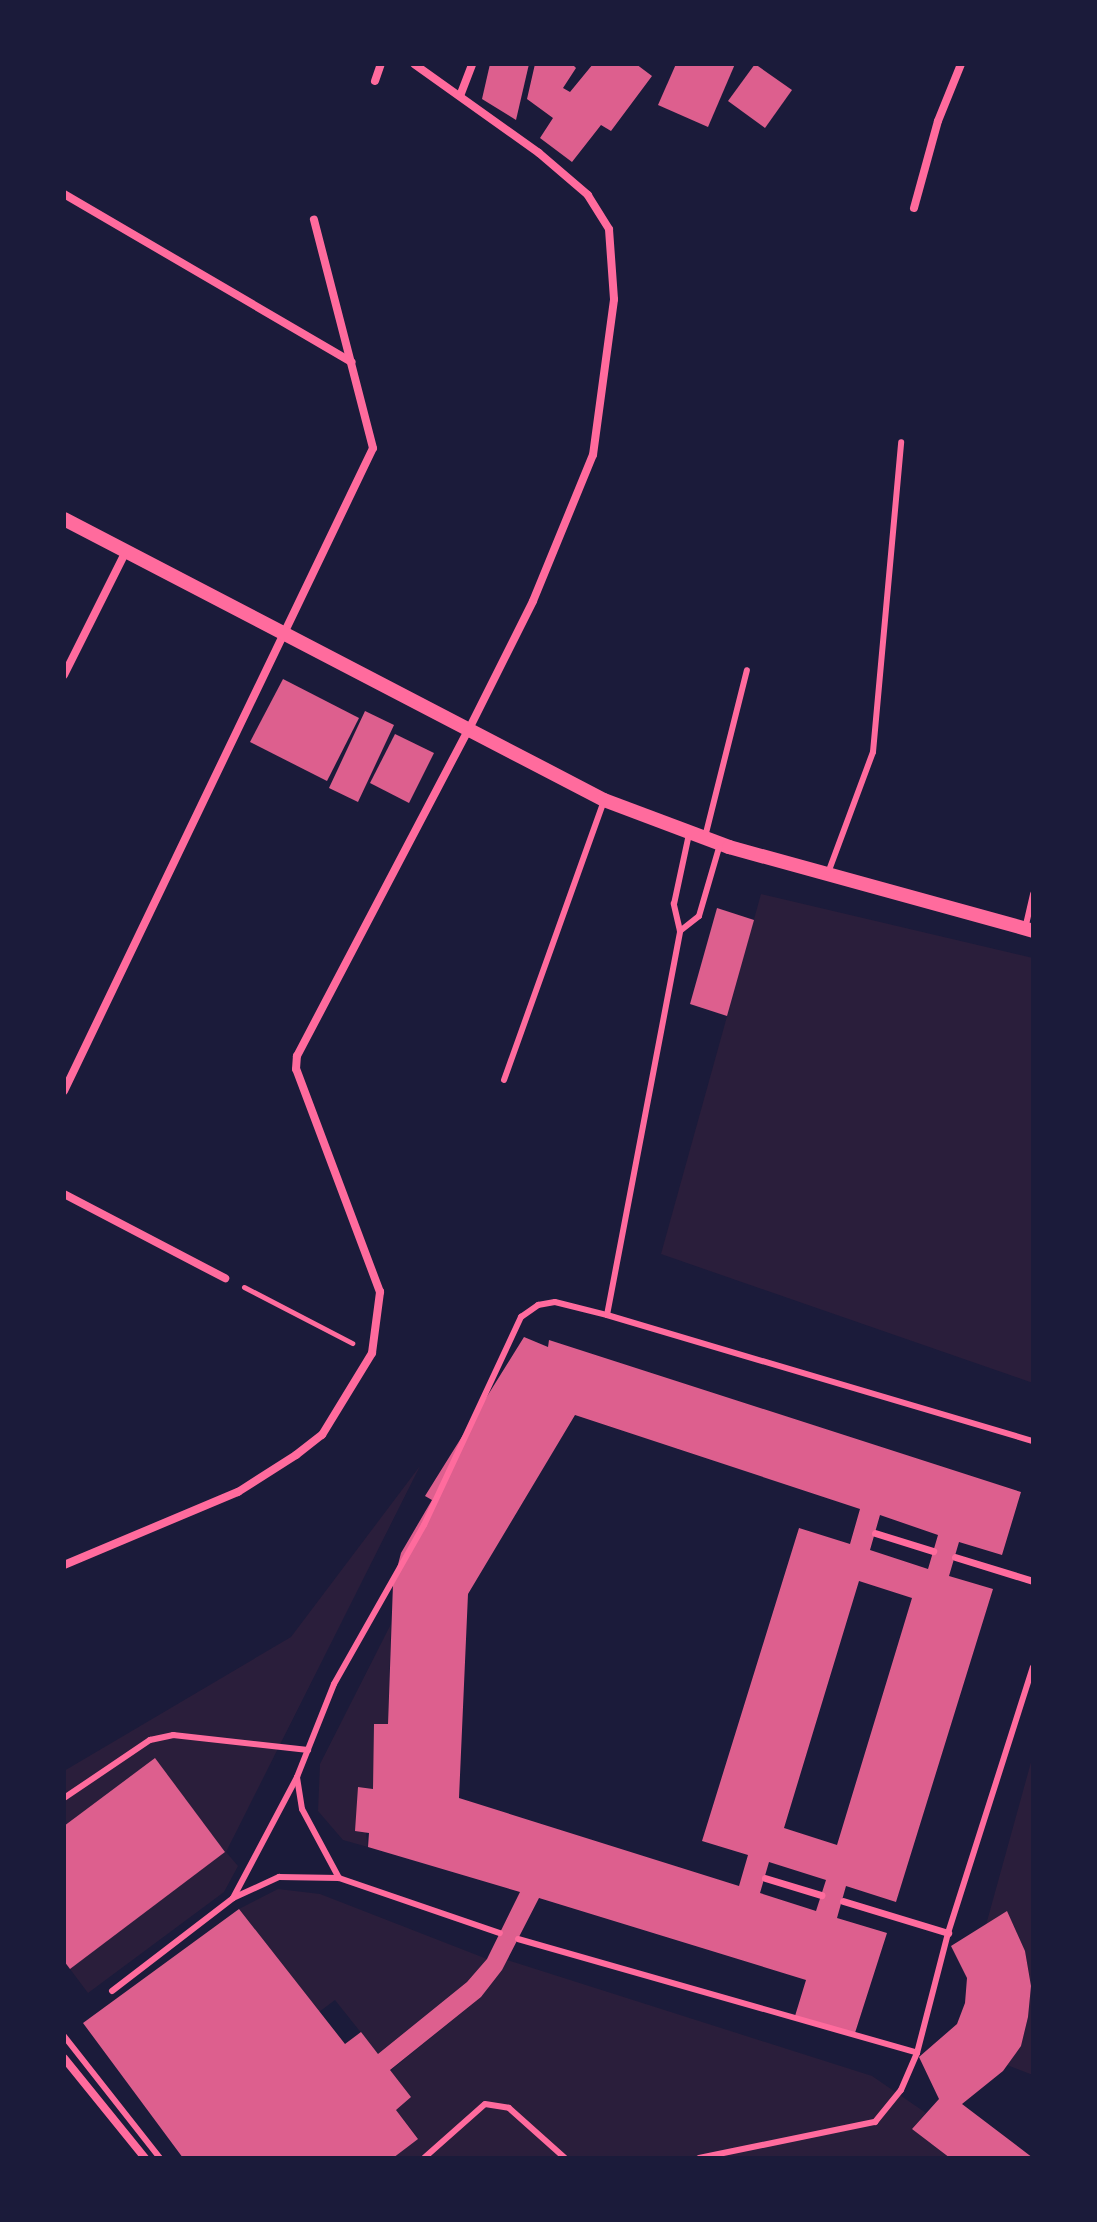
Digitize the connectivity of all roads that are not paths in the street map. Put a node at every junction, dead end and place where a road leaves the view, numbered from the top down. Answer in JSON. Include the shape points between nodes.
{"nodes":[{"id":1,"x":381,"y":64,"type":"edge"},
{"id":2,"x":414,"y":64,"type":"edge"},
{"id":3,"x":472,"y":64,"type":"edge"},
{"id":4,"x":961,"y":64,"type":"edge"},
{"id":5,"x":375,"y":81,"type":"dead end"},
{"id":6,"x":460,"y":96,"type":"junction"},
{"id":7,"x":64,"y":194,"type":"edge"},
{"id":8,"x":914,"y":208,"type":"dead end"},
{"id":9,"x":314,"y":220,"type":"dead end"},
{"id":10,"x":352,"y":362,"type":"junction"},
{"id":11,"x":901,"y":442,"type":"dead end"},
{"id":12,"x":64,"y":519,"type":"edge"},
{"id":13,"x":125,"y":553,"type":"junction"},
{"id":14,"x":285,"y":634,"type":"junction"},
{"id":15,"x":747,"y":670,"type":"dead end"},
{"id":16,"x":64,"y":675,"type":"edge"},
{"id":17,"x":469,"y":729,"type":"junction"},
{"id":18,"x":604,"y":800,"type":"junction"},
{"id":19,"x":689,"y":834,"type":"junction"},
{"id":20,"x":705,"y":839,"type":"junction"},
{"id":21,"x":720,"y":844,"type":"junction"},
{"id":22,"x":827,"y":875,"type":"junction"},
{"id":23,"x":1033,"y":894,"type":"edge"},
{"id":24,"x":1029,"y":930,"type":"edge"},
{"id":25,"x":680,"y":931,"type":"junction"},
{"id":26,"x":504,"y":1080,"type":"dead end"},
{"id":27,"x":64,"y":1091,"type":"edge"},
{"id":28,"x":64,"y":1194,"type":"edge"},
{"id":29,"x":225,"y":1278,"type":"road end"},
{"id":30,"x":607,"y":1315,"type":"junction"},
{"id":31,"x":1033,"y":1441,"type":"edge"},
{"id":32,"x":875,"y":1533,"type":"dead end"},
{"id":33,"x":933,"y":1551,"type":"dead end"},
{"id":34,"x":955,"y":1557,"type":"dead end"},
{"id":35,"x":64,"y":1565,"type":"edge"},
{"id":36,"x":1033,"y":1581,"type":"edge"},
{"id":37,"x":1033,"y":1667,"type":"edge"},
{"id":38,"x":308,"y":1750,"type":"junction"},
{"id":39,"x":297,"y":1777,"type":"junction"},
{"id":40,"x":64,"y":1798,"type":"edge"},
{"id":41,"x":339,"y":1878,"type":"junction"},
{"id":42,"x":765,"y":1878,"type":"dead end"},
{"id":43,"x":821,"y":1895,"type":"dead end"},
{"id":44,"x":233,"y":1898,"type":"junction"},
{"id":45,"x":843,"y":1901,"type":"dead end"},
{"id":46,"x":500,"y":1933,"type":"dead end"},
{"id":47,"x":948,"y":1933,"type":"junction"},
{"id":48,"x":518,"y":1939,"type":"dead end"},
{"id":49,"x":112,"y":1991,"type":"dead end"},
{"id":50,"x":64,"y":2036,"type":"edge"},
{"id":51,"x":917,"y":2053,"type":"junction"},
{"id":52,"x":64,"y":2058,"type":"edge"},
{"id":53,"x":145,"y":2158,"type":"edge"},
{"id":54,"x":160,"y":2158,"type":"edge"},
{"id":55,"x":424,"y":2158,"type":"edge"},
{"id":56,"x":565,"y":2158,"type":"edge"},
{"id":57,"x":699,"y":2158,"type":"edge"}],
"edges":[{"from":1,"to":5,"type":"street"},
{"from":2,"to":6,"type":"street"},
{"from":3,"to":6,"type":"street"},
{"from":4,"to":8,"type":"street","via":[[938,121]]},
{"from":6,"to":17,"type":"street","via":[[588,195],[609,229],[615,262],[607,373],[593,455],[533,601]]},
{"from":7,"to":10,"type":"street"},
{"from":9,"to":10,"type":"street"},
{"from":10,"to":14,"type":"street","via":[[373,448]]},
{"from":11,"to":22,"type":"lane","via":[[873,752]]},
{"from":12,"to":13,"type":"street"},
{"from":13,"to":14,"type":"street"},
{"from":13,"to":16,"type":"street"},
{"from":14,"to":17,"type":"street"},
{"from":14,"to":27,"type":"street"},
{"from":15,"to":20,"type":"lane"},
{"from":17,"to":18,"type":"street"},
{"from":17,"to":35,"type":"street","via":[[297,1056],[296,1069],[380,1292],[372,1353],[322,1435],[296,1455],[238,1492]]},
{"from":18,"to":19,"type":"street"},
{"from":18,"to":26,"type":"lane"},
{"from":19,"to":20,"type":"street"},
{"from":19,"to":25,"type":"lane","via":[[674,904]]},
{"from":20,"to":21,"type":"street"},
{"from":21,"to":22,"type":"street"},
{"from":21,"to":25,"type":"lane","via":[[699,916]]},
{"from":22,"to":24,"type":"street"},
{"from":23,"to":24,"type":"lane"},
{"from":25,"to":30,"type":"lane","via":[[617,1285]]},
{"from":28,"to":29,"type":"street"},
{"from":30,"to":31,"type":"lane"},
{"from":30,"to":38,"type":"lane","via":[[555,1302],[538,1305],[521,1317],[424,1525],[334,1684]]},
{"from":32,"to":33,"type":"street"},
{"from":34,"to":36,"type":"street"},
{"from":37,"to":47,"type":"lane"},
{"from":38,"to":39,"type":"lane"},
{"from":38,"to":40,"type":"lane","via":[[173,1735],[150,1740]]},
{"from":39,"to":41,"type":"lane","via":[[302,1809]]},
{"from":39,"to":44,"type":"lane"},
{"from":41,"to":44,"type":"lane","via":[[279,1877]]},
{"from":41,"to":46,"type":"lane"},
{"from":42,"to":43,"type":"street"},
{"from":44,"to":49,"type":"lane"},
{"from":45,"to":47,"type":"street"},
{"from":47,"to":51,"type":"lane"},
{"from":48,"to":51,"type":"lane"},
{"from":50,"to":54,"type":"lane"},
{"from":51,"to":57,"type":"lane","via":[[901,2090],[875,2122]]},
{"from":52,"to":53,"type":"street"},
{"from":55,"to":56,"type":"lane","via":[[485,2104],[509,2108]]}]}
